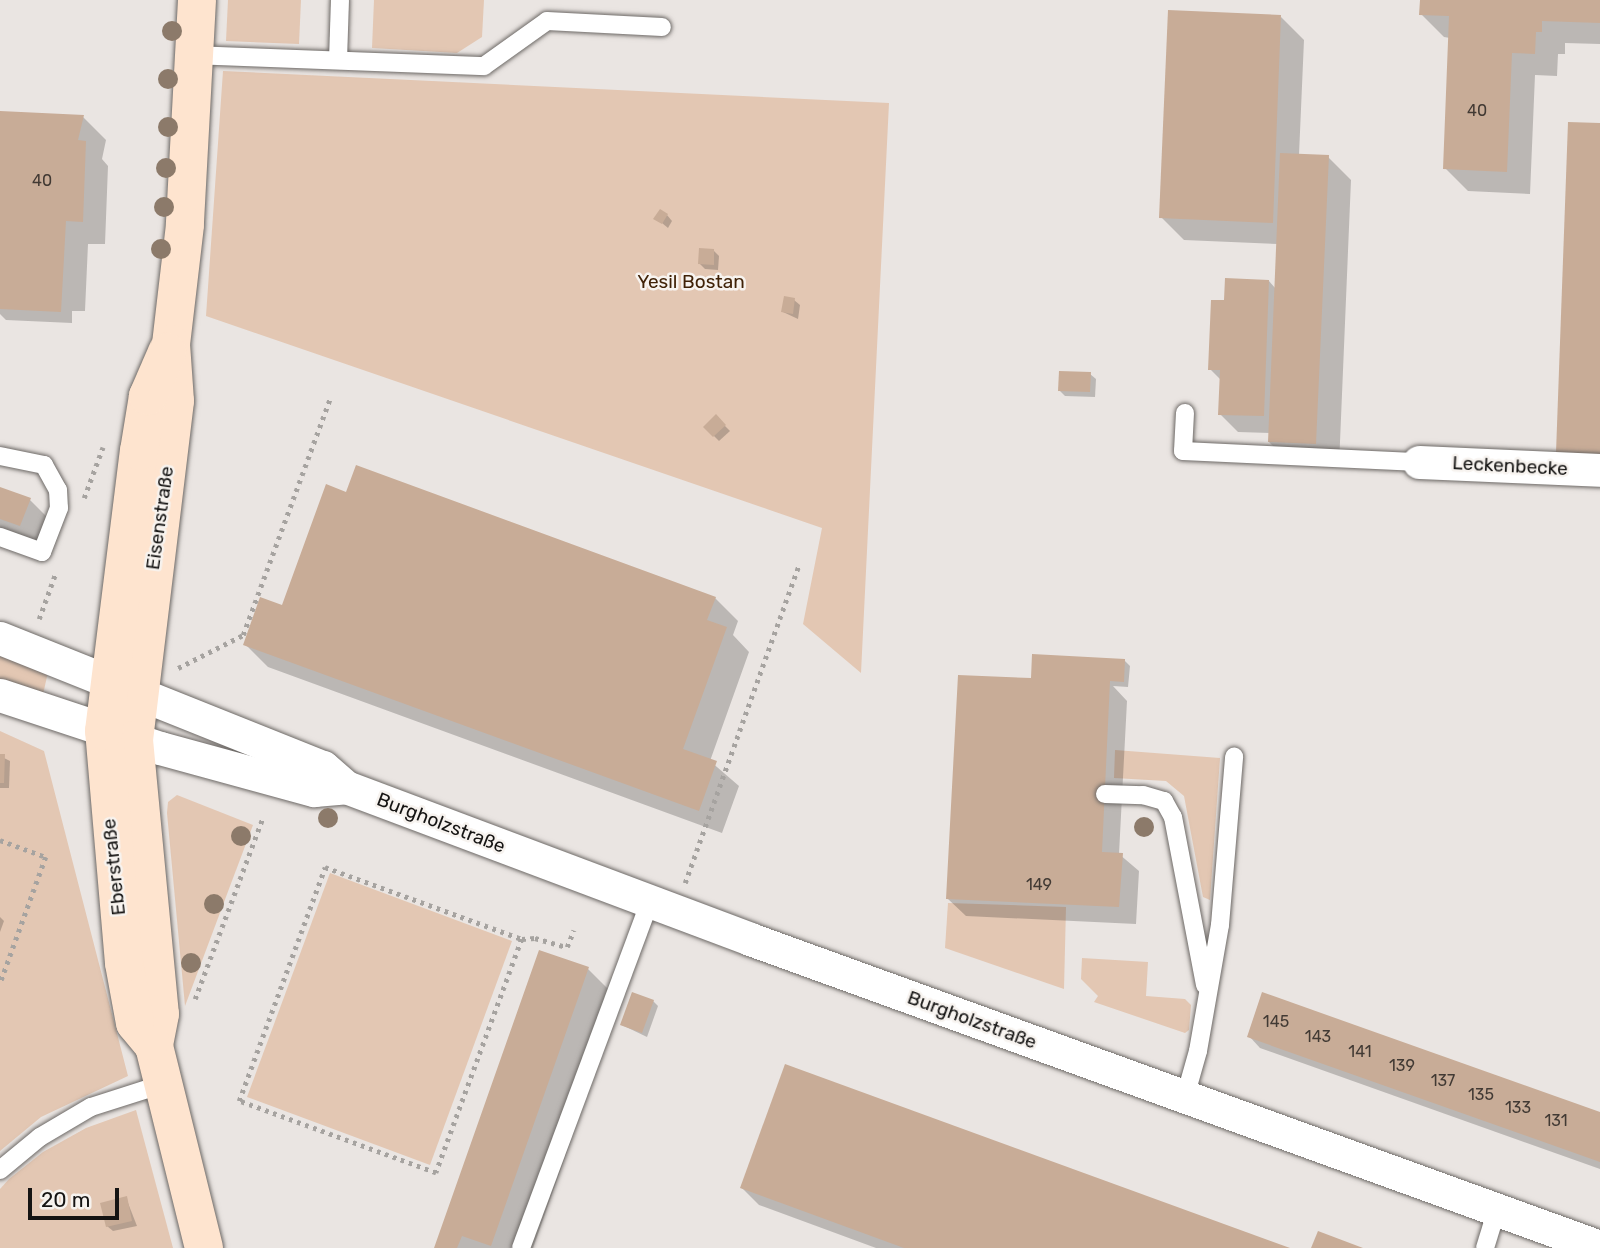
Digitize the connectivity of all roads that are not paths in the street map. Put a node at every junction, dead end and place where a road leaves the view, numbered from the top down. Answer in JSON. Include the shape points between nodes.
{"nodes":[{"id":1,"x":197,"y":0,"type":"edge"},
{"id":2,"x":340,"y":0,"type":"edge"},
{"id":3,"x":662,"y":27,"type":"dead end"},
{"id":4,"x":194,"y":55,"type":"junction"},
{"id":5,"x":338,"y":60,"type":"junction"},
{"id":6,"x":1185,"y":413,"type":"dead end"},
{"id":7,"x":0,"y":456,"type":"edge"},
{"id":8,"x":1419,"y":462,"type":"joint"},
{"id":9,"x":1600,"y":470,"type":"edge"},
{"id":10,"x":0,"y":537,"type":"edge"},
{"id":11,"x":0,"y":638,"type":"edge"},
{"id":12,"x":124,"y":687,"type":"junction"},
{"id":13,"x":0,"y":695,"type":"edge"},
{"id":14,"x":119,"y":735,"type":"junction"},
{"id":15,"x":1234,"y":757,"type":"dead end"},
{"id":16,"x":346,"y":787,"type":"junction"},
{"id":17,"x":1105,"y":794,"type":"dead end"},
{"id":18,"x":662,"y":906,"type":"junction"},
{"id":19,"x":1208,"y":999,"type":"junction"},
{"id":20,"x":163,"y":1084,"type":"junction"},
{"id":21,"x":1185,"y":1097,"type":"junction"},
{"id":22,"x":0,"y":1170,"type":"edge"},
{"id":23,"x":1497,"y":1209,"type":"junction"},
{"id":24,"x":1600,"y":1247,"type":"edge"},
{"id":25,"x":204,"y":1248,"type":"edge"},
{"id":26,"x":520,"y":1248,"type":"edge"},
{"id":27,"x":1485,"y":1248,"type":"edge"}],
"edges":[{"from":1,"to":4,"type":"street","name":"Eisenstraße"},
{"from":2,"to":5,"type":"lane"},
{"from":3,"to":5,"type":"lane","via":[[547,21],[484,66]]},
{"from":4,"to":5,"type":"lane"},
{"from":4,"to":12,"type":"street","name":"Eisenstraße","via":[[185,225],[171,344],[148,396]]},
{"from":6,"to":8,"type":"lane","via":[[1183,451]]},
{"from":7,"to":10,"type":"lane","via":[[44,465],[58,499],[42,552]]},
{"from":8,"to":9,"type":"street","name":"Leckenbecke"},
{"from":11,"to":12,"type":"street","name":"Burgholzstraße"},
{"from":12,"to":14,"type":"street","name":"Eberstraße"},
{"from":12,"to":16,"type":"street","name":"Burgholzstraße","via":[[323,766]]},
{"from":13,"to":14,"type":"street","name":"Burgholzstraße"},
{"from":14,"to":16,"type":"street","name":"Burgholzstraße","via":[[314,790]]},
{"from":14,"to":20,"type":"street","name":"Eberstraße","via":[[160,1014],[154,1046]]},
{"from":15,"to":19,"type":"lane","via":[[1220,925]]},
{"from":16,"to":18,"type":"street","name":"Burgholzstraße"},
{"from":17,"to":19,"type":"lane","via":[[1143,795],[1164,802],[1173,817]]},
{"from":18,"to":21,"type":"street","name":"Burgholzstraße"},
{"from":18,"to":26,"type":"lane"},
{"from":19,"to":21,"type":"lane"},
{"from":20,"to":22,"type":"lane","via":[[92,1107],[40,1137]]},
{"from":20,"to":25,"type":"street","name":"Eberstraße"},
{"from":21,"to":23,"type":"street","name":"Burgholzstraße"},
{"from":23,"to":24,"type":"street","name":"Burgholzstraße"},
{"from":23,"to":27,"type":"lane"}]}
